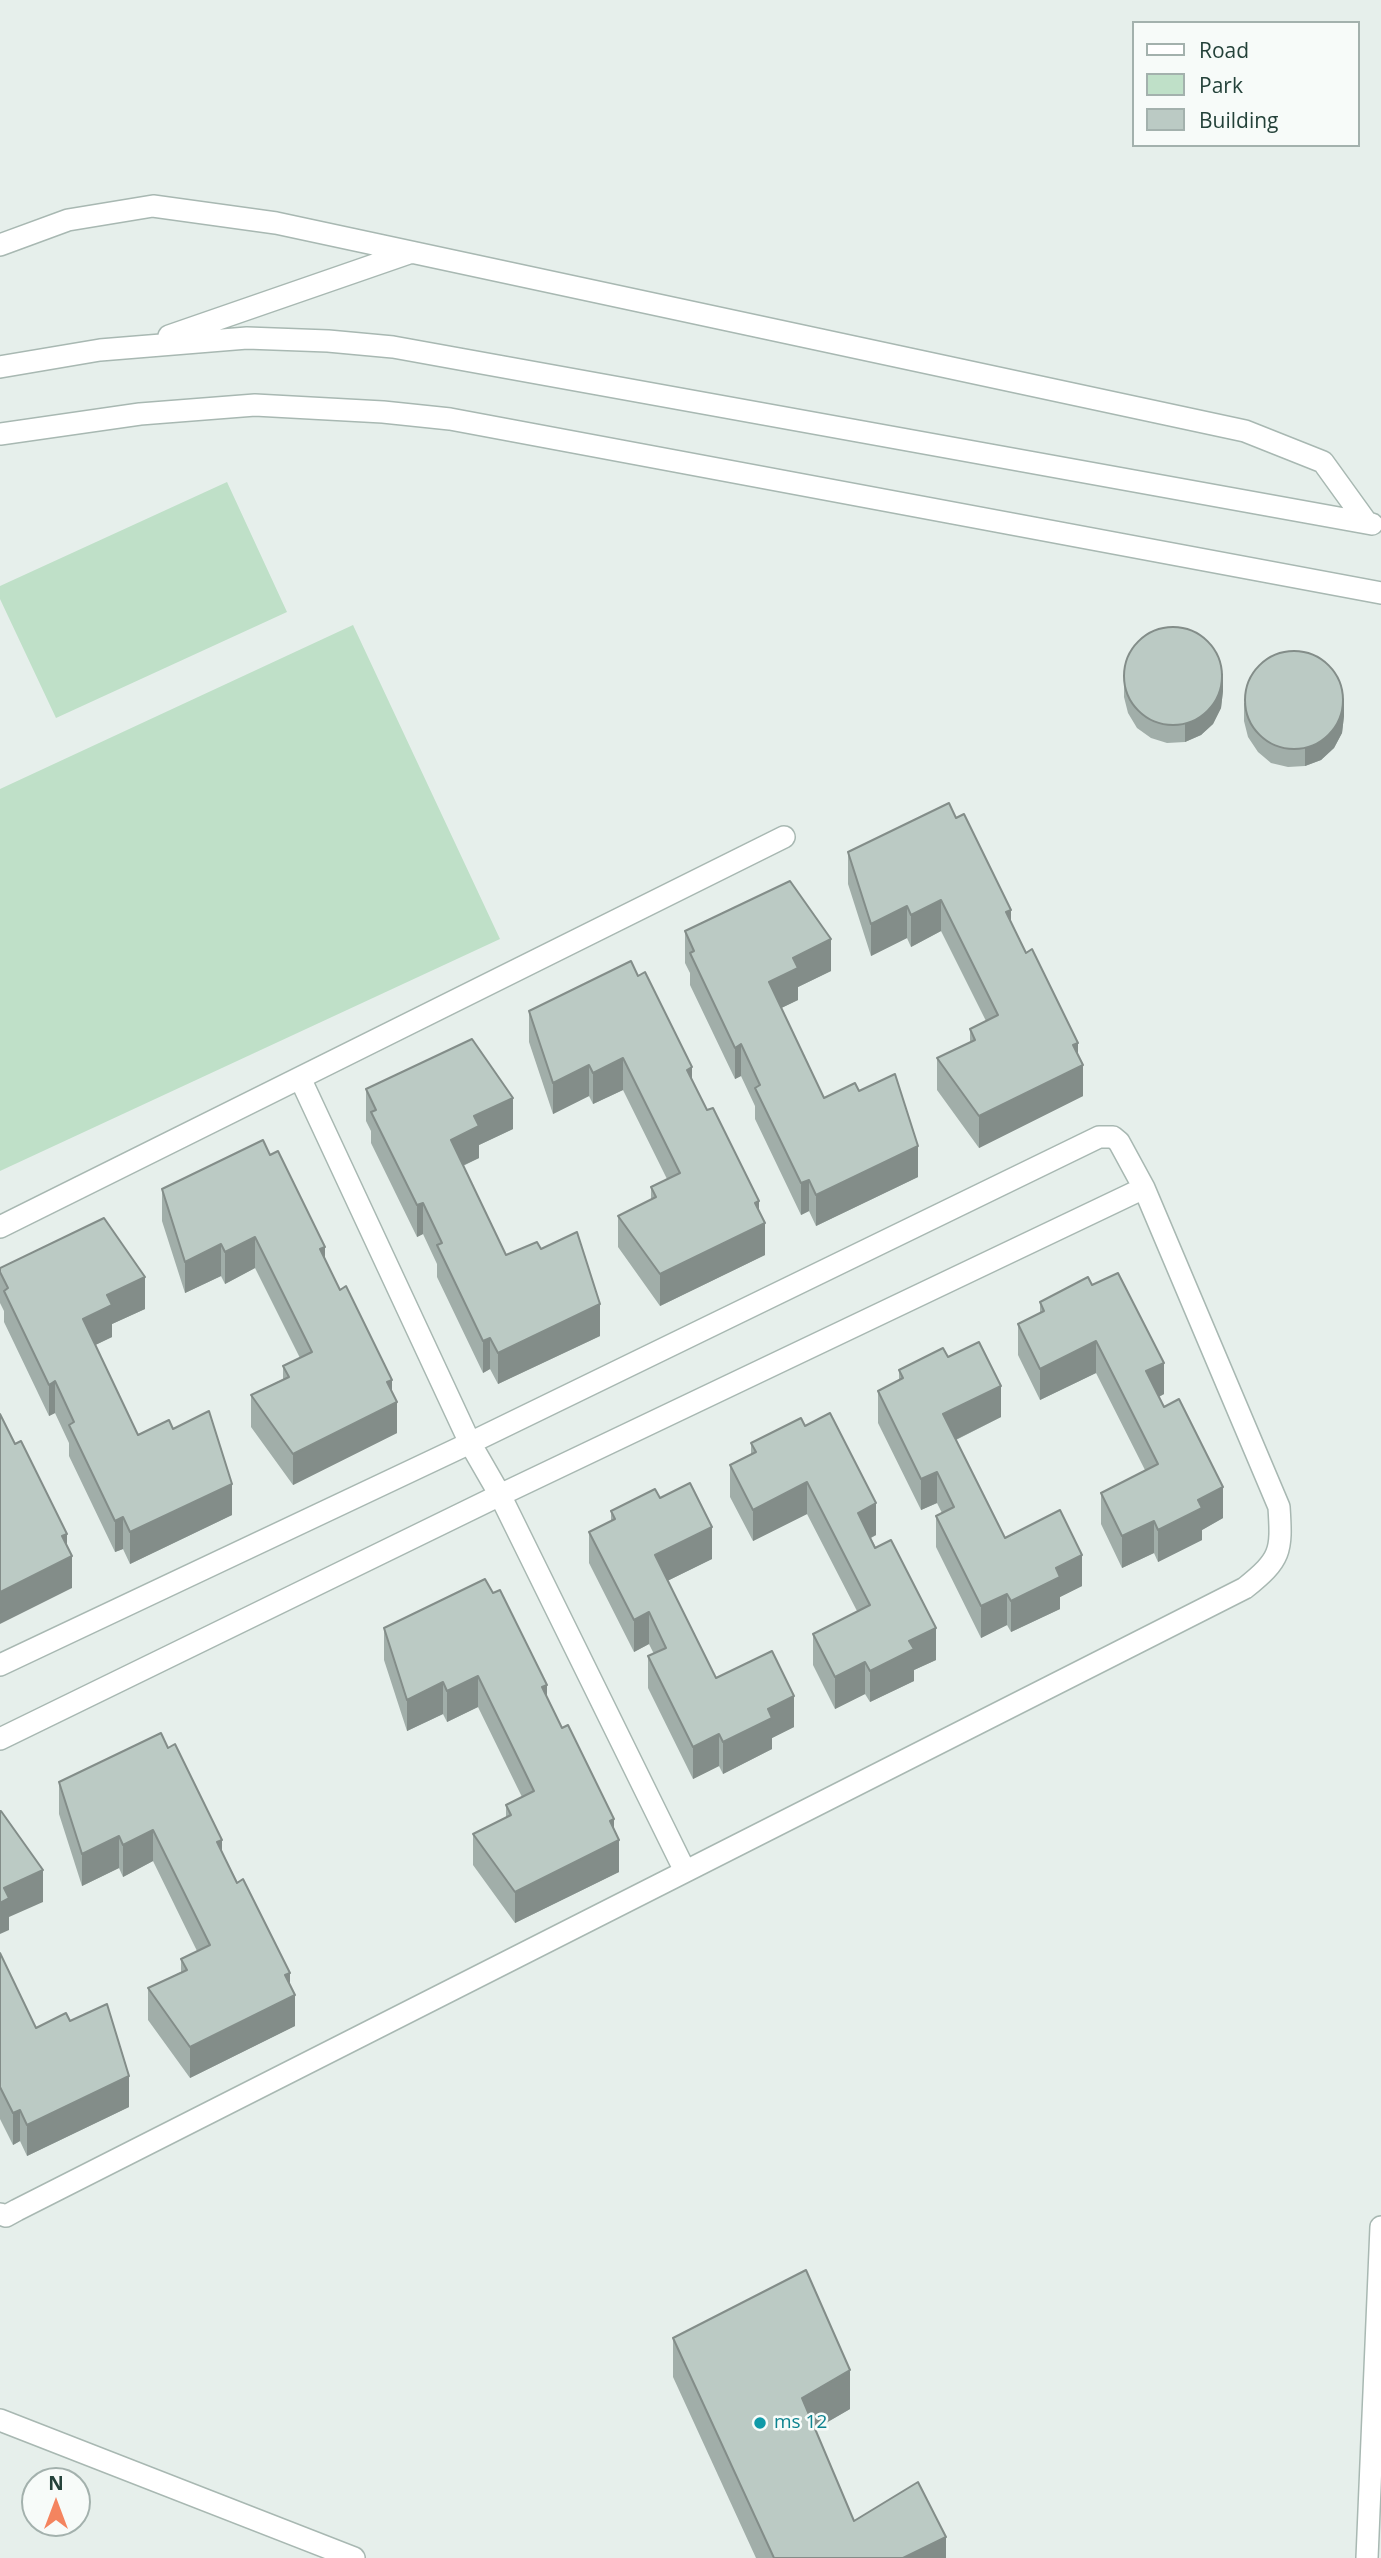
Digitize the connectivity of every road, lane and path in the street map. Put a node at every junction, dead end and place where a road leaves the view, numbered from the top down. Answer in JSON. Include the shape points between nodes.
{"nodes":[{"id":1,"x":0,"y":245,"type":"edge"},
{"id":2,"x":411,"y":252,"type":"junction"},
{"id":3,"x":138,"y":347,"type":"junction"},
{"id":4,"x":0,"y":367,"type":"edge"},
{"id":5,"x":0,"y":434,"type":"edge"},
{"id":6,"x":1374,"y":524,"type":"edge"},
{"id":7,"x":1381,"y":593,"type":"edge"},
{"id":8,"x":784,"y":837,"type":"dead end"},
{"id":9,"x":300,"y":1078,"type":"junction"},
{"id":10,"x":1144,"y":1188,"type":"junction"},
{"id":11,"x":0,"y":1227,"type":"edge"},
{"id":12,"x":470,"y":1443,"type":"junction"},
{"id":13,"x":500,"y":1495,"type":"junction"},
{"id":14,"x":0,"y":1665,"type":"edge"},
{"id":15,"x":0,"y":1739,"type":"edge"},
{"id":16,"x":685,"y":1871,"type":"junction"},
{"id":17,"x":0,"y":2214,"type":"edge"},
{"id":18,"x":1381,"y":2227,"type":"edge"},
{"id":19,"x":0,"y":2420,"type":"edge"},
{"id":20,"x":354,"y":2558,"type":"edge"},
{"id":21,"x":1367,"y":2558,"type":"edge"}],
"edges":[{"from":1,"to":2,"type":"street","via":[[68,220],[153,206],[276,223]]},
{"from":2,"to":3,"type":"street"},
{"from":2,"to":6,"type":"street","via":[[1245,431],[1323,462]]},
{"from":3,"to":4,"type":"street"},
{"from":3,"to":6,"type":"street","via":[[247,338],[393,347]]},
{"from":5,"to":7,"type":"street","via":[[140,414],[255,405],[450,419]]},
{"from":8,"to":9,"type":"street"},
{"from":9,"to":11,"type":"street"},
{"from":9,"to":12,"type":"street"},
{"from":10,"to":12,"type":"street","via":[[1118,1142],[1113,1137],[1099,1137]]},
{"from":10,"to":13,"type":"street"},
{"from":10,"to":16,"type":"street","via":[[1279,1507],[1281,1544],[1270,1569],[1245,1588]]},
{"from":12,"to":13,"type":"street"},
{"from":12,"to":14,"type":"street"},
{"from":13,"to":15,"type":"street"},
{"from":13,"to":16,"type":"street"},
{"from":16,"to":17,"type":"street","via":[[6,2216]]},
{"from":18,"to":21,"type":"street"},
{"from":19,"to":20,"type":"street"}]}
